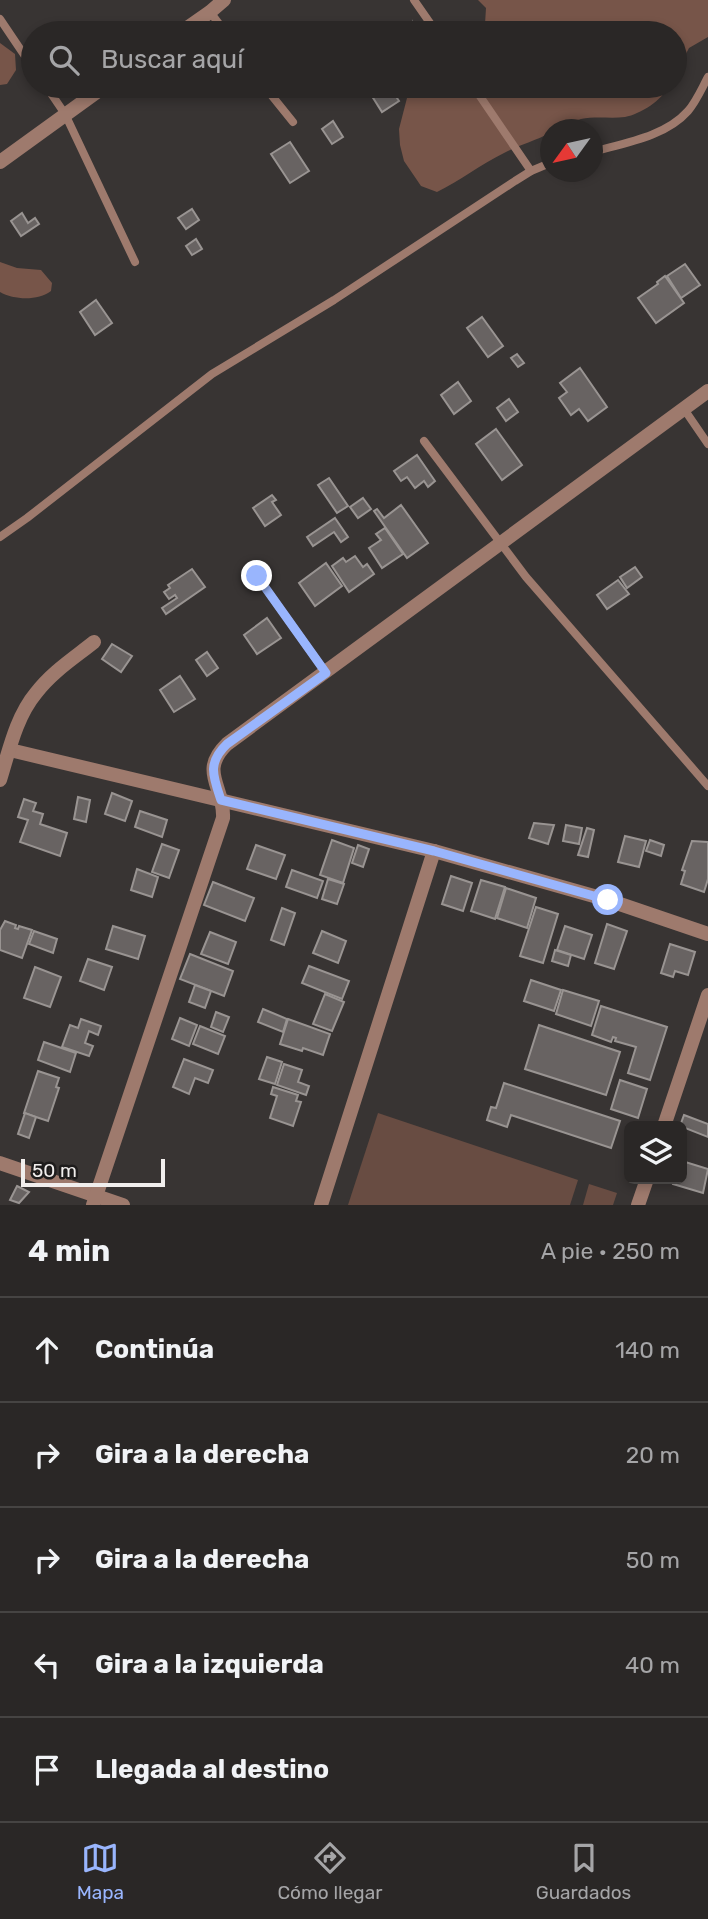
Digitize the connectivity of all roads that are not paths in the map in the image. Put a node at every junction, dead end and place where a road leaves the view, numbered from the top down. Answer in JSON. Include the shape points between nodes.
{"nodes":[{"id":1,"x":224,"y":0,"type":"edge"},
{"id":2,"x":414,"y":0,"type":"edge"},
{"id":3,"x":210,"y":12,"type":"junction"},
{"id":4,"x":0,"y":19,"type":"edge"},
{"id":5,"x":197,"y":21,"type":"edge"},
{"id":6,"x":217,"y":21,"type":"edge"},
{"id":7,"x":429,"y":21,"type":"edge"},
{"id":8,"x":21,"y":50,"type":"edge"},
{"id":9,"x":708,"y":77,"type":"edge"},
{"id":10,"x":54,"y":98,"type":"edge"},
{"id":11,"x":87,"y":98,"type":"edge"},
{"id":12,"x":274,"y":98,"type":"edge"},
{"id":13,"x":481,"y":98,"type":"edge"},
{"id":14,"x":65,"y":114,"type":"junction"},
{"id":15,"x":293,"y":122,"type":"dead end"},
{"id":16,"x":603,"y":149,"type":"edge"},
{"id":17,"x":0,"y":162,"type":"edge"},
{"id":18,"x":540,"y":167,"type":"edge"},
{"id":19,"x":531,"y":171,"type":"junction"},
{"id":20,"x":135,"y":262,"type":"dead end"},
{"id":21,"x":708,"y":391,"type":"edge"},
{"id":22,"x":684,"y":409,"type":"junction"},
{"id":23,"x":424,"y":442,"type":"dead end"},
{"id":24,"x":708,"y":444,"type":"edge"},
{"id":25,"x":0,"y":537,"type":"edge"},
{"id":26,"x":501,"y":544,"type":"junction"},
{"id":27,"x":257,"y":576,"type":"dead end"},
{"id":28,"x":94,"y":642,"type":"dead end"},
{"id":29,"x":326,"y":673,"type":"junction"},
{"id":30,"x":9,"y":750,"type":"junction"},
{"id":31,"x":0,"y":780,"type":"edge"},
{"id":32,"x":708,"y":786,"type":"edge"},
{"id":33,"x":221,"y":800,"type":"junction"},
{"id":34,"x":434,"y":851,"type":"junction"},
{"id":35,"x":708,"y":934,"type":"edge"},
{"id":36,"x":708,"y":995,"type":"edge"},
{"id":37,"x":666,"y":1121,"type":"edge"},
{"id":38,"x":0,"y":1163,"type":"edge"},
{"id":39,"x":645,"y":1184,"type":"edge"},
{"id":40,"x":95,"y":1200,"type":"edge"},
{"id":41,"x":123,"y":1205,"type":"edge"},
{"id":42,"x":321,"y":1205,"type":"edge"},
{"id":43,"x":638,"y":1205,"type":"edge"}],
"edges":[{"from":1,"to":3,"type":"street"},
{"from":2,"to":7,"type":"lane"},
{"from":3,"to":5,"type":"street"},
{"from":3,"to":6,"type":"lane"},
{"from":4,"to":8,"type":"lane"},
{"from":9,"to":16,"type":"lane","via":[[689,110],[670,125]]},
{"from":10,"to":14,"type":"lane"},
{"from":11,"to":14,"type":"street"},
{"from":12,"to":15,"type":"lane"},
{"from":13,"to":19,"type":"lane"},
{"from":14,"to":17,"type":"street"},
{"from":14,"to":20,"type":"lane"},
{"from":18,"to":19,"type":"lane"},
{"from":19,"to":25,"type":"lane","via":[[212,374]]},
{"from":21,"to":22,"type":"street"},
{"from":22,"to":24,"type":"lane"},
{"from":22,"to":26,"type":"street"},
{"from":23,"to":26,"type":"lane"},
{"from":26,"to":29,"type":"street"},
{"from":26,"to":32,"type":"lane"},
{"from":27,"to":29,"type":"lane"},
{"from":28,"to":30,"type":"street","via":[[33,695]]},
{"from":29,"to":33,"type":"street","via":[[216,756],[214,777]]},
{"from":30,"to":31,"type":"street"},
{"from":30,"to":33,"type":"street"},
{"from":33,"to":34,"type":"street"},
{"from":33,"to":40,"type":"street","via":[[223,818]]},
{"from":34,"to":35,"type":"street","via":[[608,900]]},
{"from":34,"to":42,"type":"street"},
{"from":36,"to":37,"type":"street"},
{"from":38,"to":40,"type":"street"},
{"from":39,"to":43,"type":"street"},
{"from":40,"to":41,"type":"street"}]}
